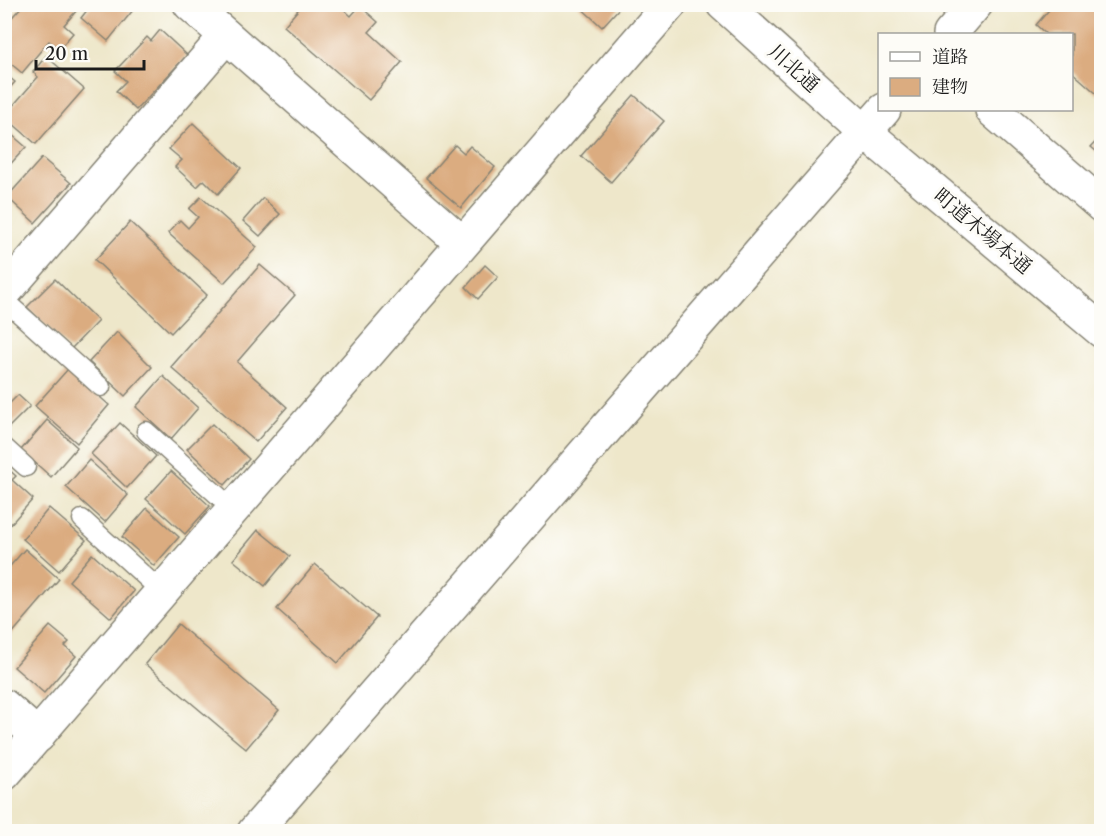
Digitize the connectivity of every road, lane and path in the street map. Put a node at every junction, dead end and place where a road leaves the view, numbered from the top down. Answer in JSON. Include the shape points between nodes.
{"nodes":[{"id":1,"x":190,"y":4,"type":"edge"},
{"id":2,"x":670,"y":4,"type":"edge"},
{"id":3,"x":723,"y":4,"type":"edge"},
{"id":4,"x":976,"y":4,"type":"edge"},
{"id":5,"x":951,"y":33,"type":"edge"},
{"id":6,"x":226,"y":36,"type":"junction"},
{"id":7,"x":993,"y":111,"type":"edge"},
{"id":8,"x":874,"y":121,"type":"edge"},
{"id":9,"x":1101,"y":206,"type":"edge"},
{"id":10,"x":462,"y":243,"type":"junction"},
{"id":11,"x":7,"y":288,"type":"edge"},
{"id":12,"x":1101,"y":331,"type":"edge"},
{"id":13,"x":100,"y":387,"type":"dead end"},
{"id":14,"x":146,"y":431,"type":"dead end"},
{"id":15,"x":4,"y":447,"type":"edge"},
{"id":16,"x":26,"y":467,"type":"dead end"},
{"id":17,"x":233,"y":509,"type":"junction"},
{"id":18,"x":82,"y":519,"type":"dead end"},
{"id":19,"x":162,"y":592,"type":"junction"},
{"id":20,"x":4,"y":706,"type":"edge"},
{"id":21,"x":38,"y":736,"type":"junction"},
{"id":22,"x":4,"y":774,"type":"edge"},
{"id":23,"x":254,"y":831,"type":"edge"}],
"edges":[{"from":1,"to":6,"type":"street"},
{"from":2,"to":10,"type":"street"},
{"from":3,"to":8,"type":"street","name":"川北通"},
{"from":4,"to":5,"type":"street"},
{"from":6,"to":10,"type":"street"},
{"from":6,"to":11,"type":"street"},
{"from":7,"to":9,"type":"street"},
{"from":8,"to":12,"type":"street","name":"町道木場本通"},
{"from":8,"to":23,"type":"street"},
{"from":10,"to":17,"type":"street"},
{"from":11,"to":13,"type":"lane"},
{"from":14,"to":17,"type":"lane"},
{"from":15,"to":16,"type":"lane"},
{"from":17,"to":19,"type":"street"},
{"from":18,"to":19,"type":"lane"},
{"from":19,"to":21,"type":"street"},
{"from":20,"to":21,"type":"street"},
{"from":21,"to":22,"type":"street"}]}
